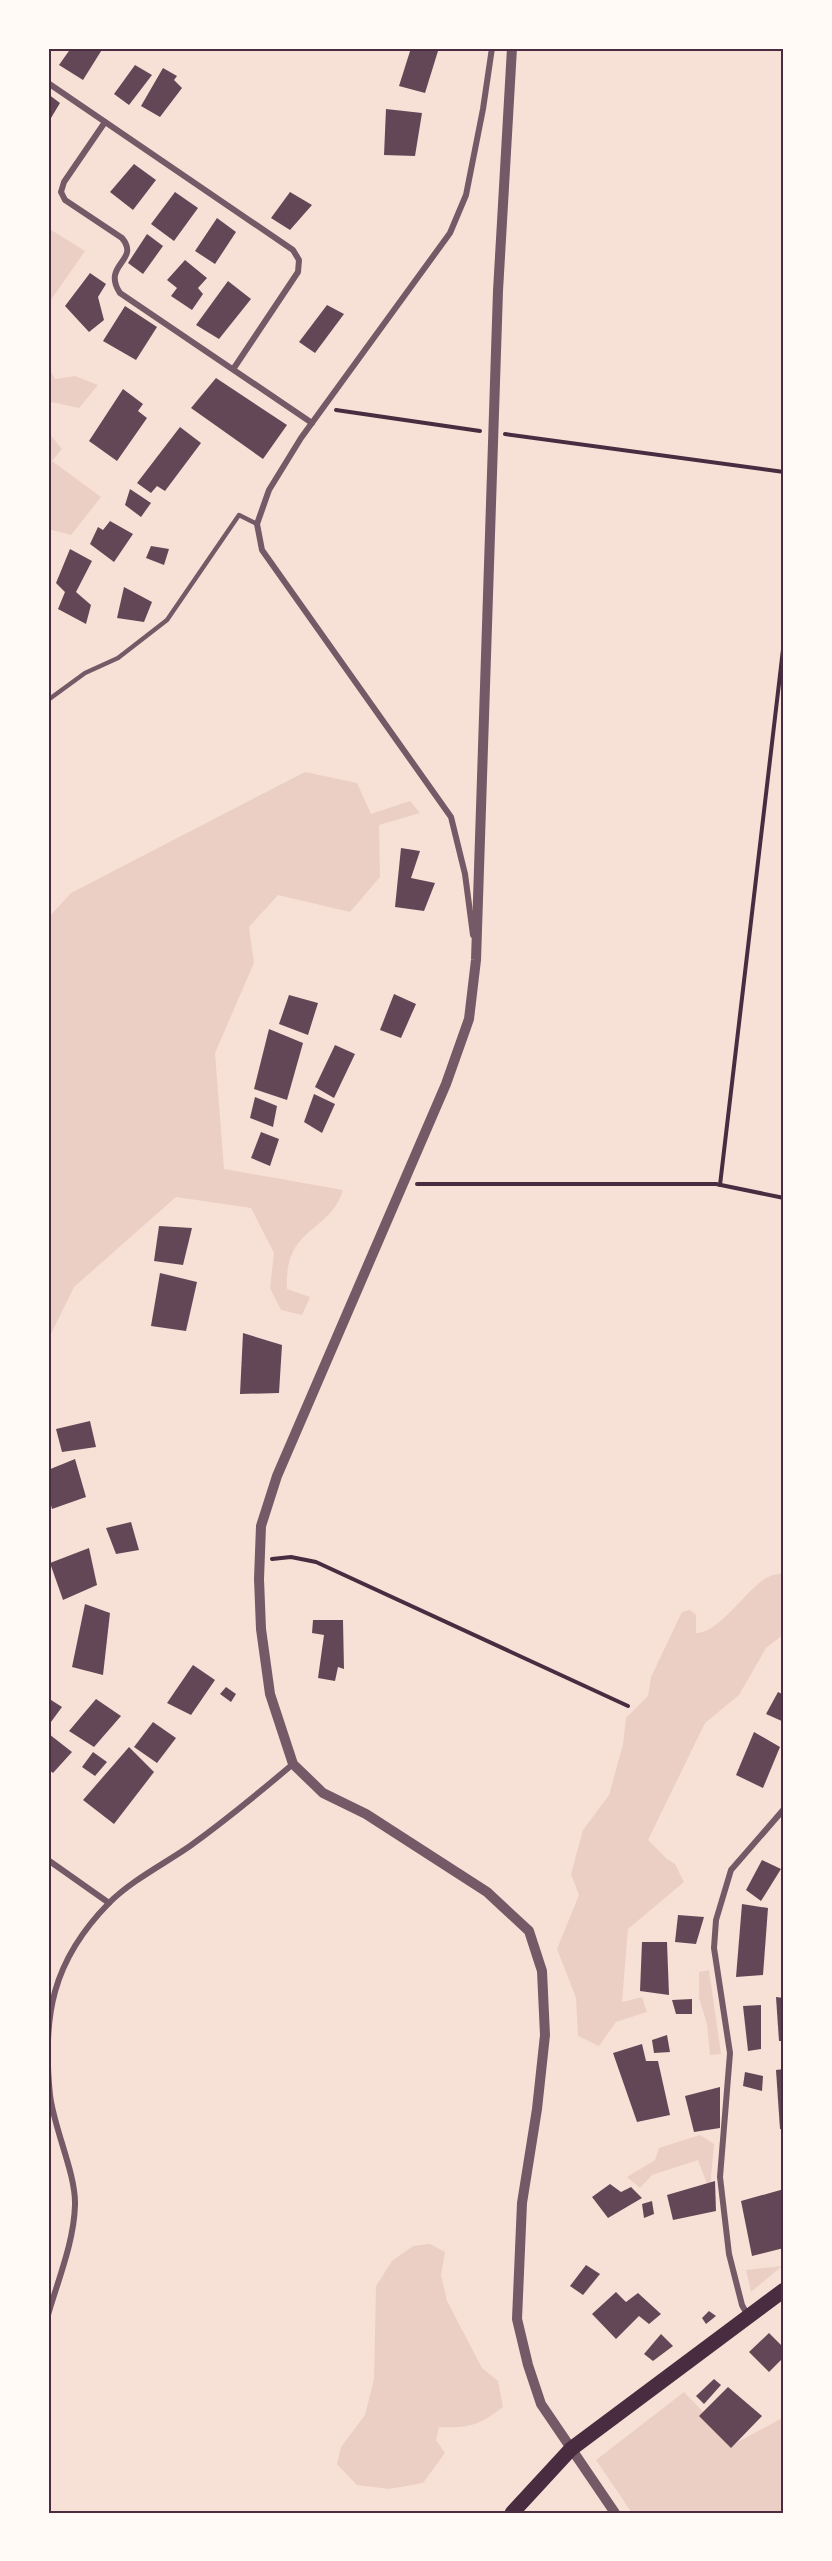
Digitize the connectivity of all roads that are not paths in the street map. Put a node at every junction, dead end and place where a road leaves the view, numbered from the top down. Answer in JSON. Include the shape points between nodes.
{"nodes":[{"id":1,"x":492,"y":48,"type":"edge"},
{"id":2,"x":512,"y":48,"type":"edge"},
{"id":3,"x":48,"y":83,"type":"edge"},
{"id":4,"x":105,"y":122,"type":"junction"},
{"id":5,"x":234,"y":368,"type":"junction"},
{"id":6,"x":312,"y":423,"type":"junction"},
{"id":7,"x":257,"y":524,"type":"junction"},
{"id":8,"x":48,"y":700,"type":"edge"},
{"id":9,"x":476,"y":960,"type":"junction"},
{"id":10,"x":293,"y":1764,"type":"junction"},
{"id":11,"x":784,"y":1809,"type":"edge"},
{"id":12,"x":48,"y":1860,"type":"edge"},
{"id":13,"x":110,"y":1903,"type":"junction"},
{"id":14,"x":48,"y":2125,"type":"edge"},
{"id":15,"x":56,"y":2126,"type":"junction"},
{"id":16,"x":784,"y":2290,"type":"edge"},
{"id":17,"x":48,"y":2315,"type":"edge"},
{"id":18,"x":748,"y":2317,"type":"junction"},
{"id":19,"x":571,"y":2449,"type":"junction"},
{"id":20,"x":512,"y":2513,"type":"edge"},
{"id":21,"x":615,"y":2513,"type":"edge"}],
"edges":[{"from":1,"to":6,"type":"street","via":[[466,195],[450,232]]},
{"from":2,"to":9,"type":"street","via":[[498,291]]},
{"from":3,"to":4,"type":"street"},
{"from":4,"to":5,"type":"street","via":[[64,182],[65,200],[127,244],[128,254],[114,274],[113,283],[120,293]]},
{"from":4,"to":5,"type":"street","via":[[293,250],[300,260],[298,272]]},
{"from":5,"to":6,"type":"street"},
{"from":6,"to":7,"type":"street","via":[[269,490]]},
{"from":7,"to":8,"type":"lane","via":[[239,515],[167,620],[118,658],[85,673]]},
{"from":7,"to":9,"type":"street","via":[[262,550],[451,817],[465,874]]},
{"from":9,"to":10,"type":"street","via":[[469,1019],[446,1084],[277,1476],[261,1526],[261,1629],[270,1694]]},
{"from":10,"to":13,"type":"street","via":[[229,1818]]},
{"from":10,"to":19,"type":"street","via":[[323,1793],[366,1814],[487,1892],[528,1931],[542,1971],[545,2035],[522,2203],[517,2319],[541,2404]]},
{"from":11,"to":18,"type":"street","via":[[731,1870],[716,1920],[714,1948],[730,2053],[720,2177],[729,2254]]},
{"from":12,"to":13,"type":"street"},
{"from":13,"to":15,"type":"street","via":[[64,1963],[54,1991],[48,2020]]},
{"from":14,"to":15,"type":"lane"},
{"from":15,"to":17,"type":"street","via":[[75,2204],[69,2242]]},
{"from":16,"to":18,"type":"main road"},
{"from":18,"to":19,"type":"main road"},
{"from":19,"to":20,"type":"main road"},
{"from":19,"to":21,"type":"street"}]}
